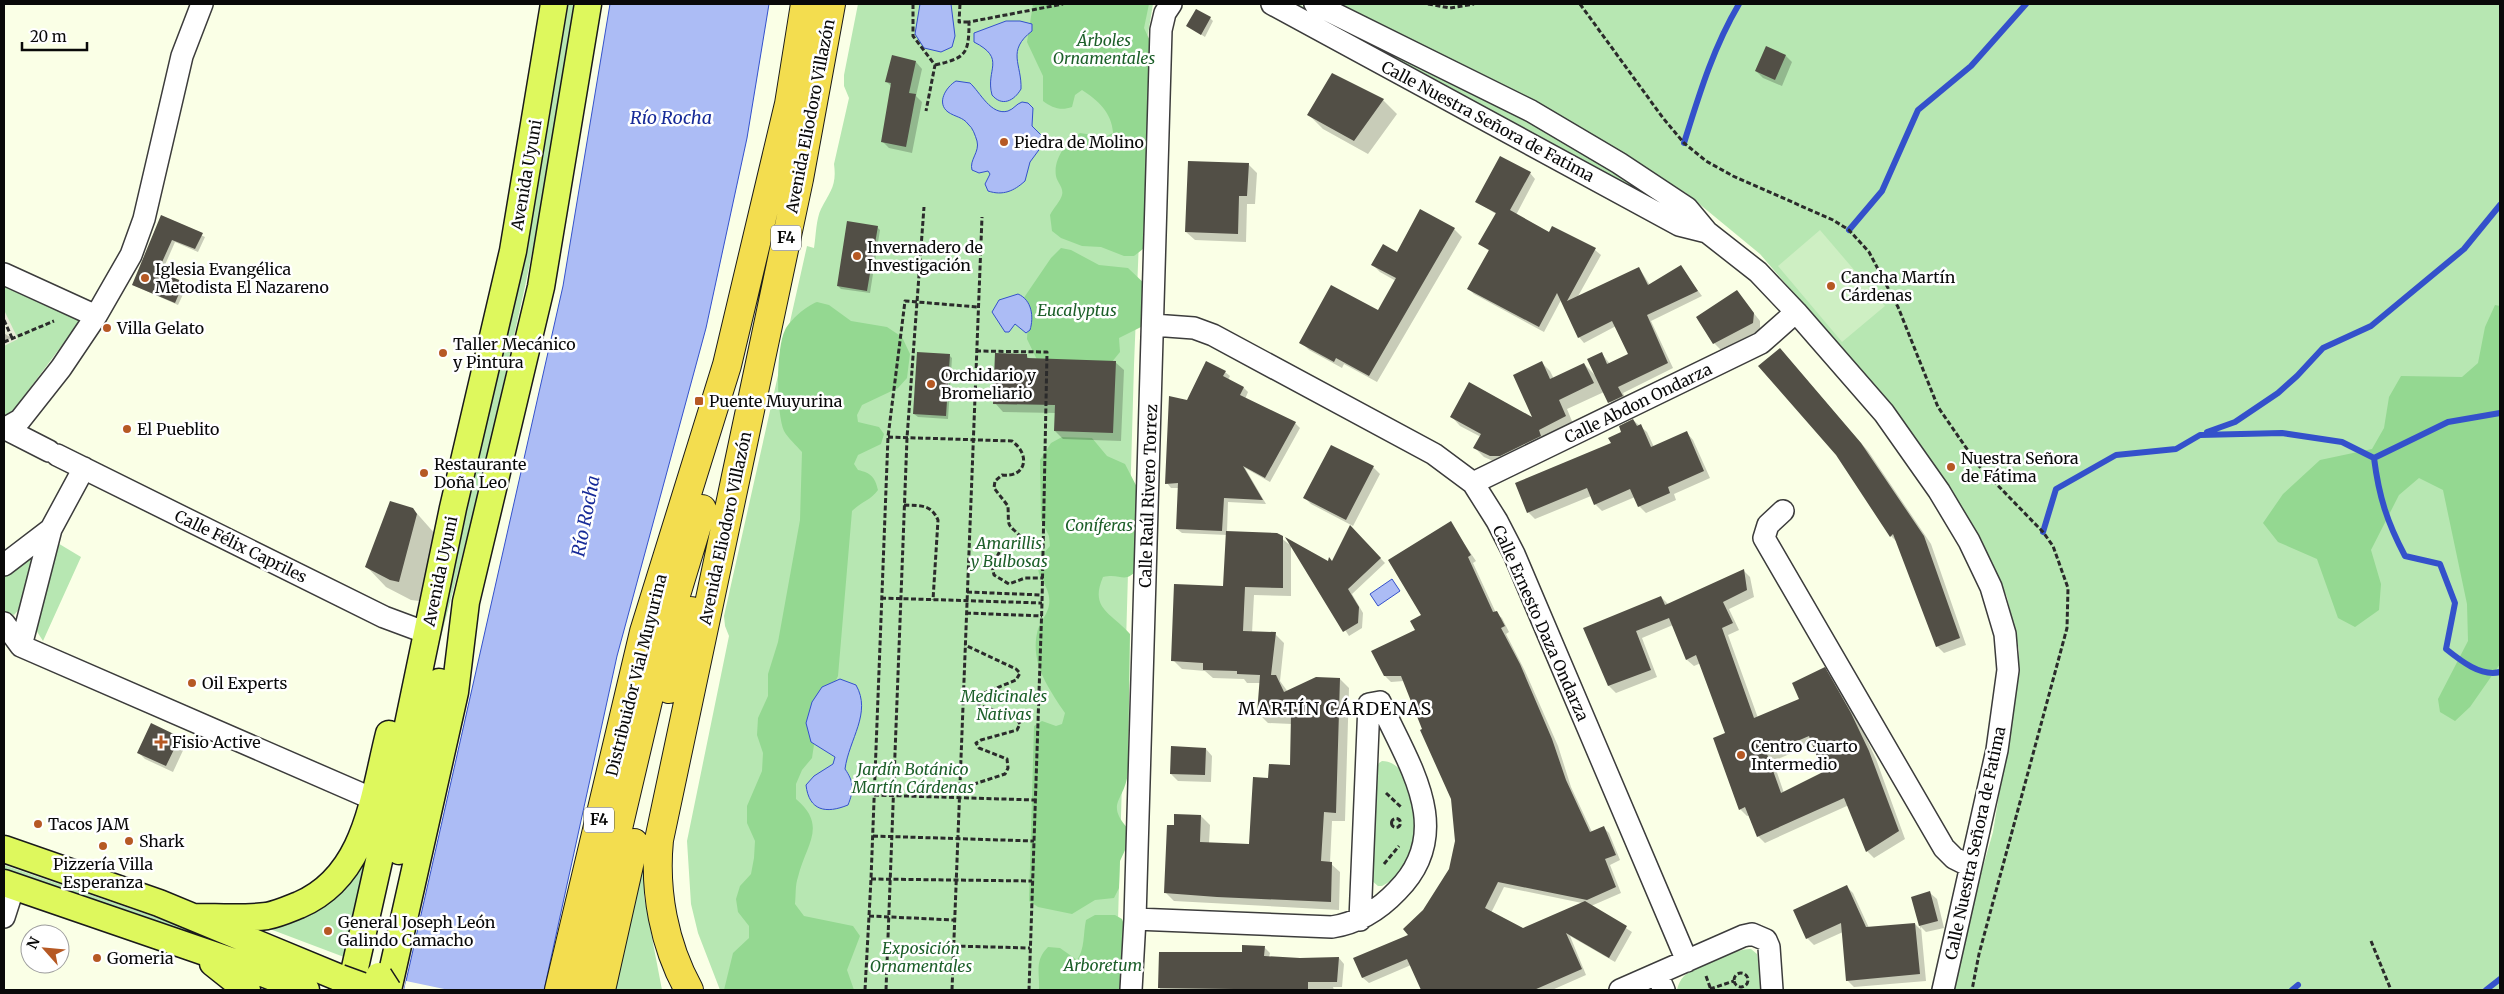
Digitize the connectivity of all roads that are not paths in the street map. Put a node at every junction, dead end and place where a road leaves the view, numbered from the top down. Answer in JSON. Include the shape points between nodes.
{"nodes":[{"id":1,"x":202,"y":4,"type":"edge"},
{"id":2,"x":554,"y":4,"type":"edge"},
{"id":3,"x":588,"y":4,"type":"edge"},
{"id":4,"x":805,"y":4,"type":"edge"},
{"id":5,"x":831,"y":4,"type":"edge"},
{"id":6,"x":1171,"y":4,"type":"edge"},
{"id":7,"x":1272,"y":4,"type":"edge"},
{"id":8,"x":1316,"y":4,"type":"edge"},
{"id":9,"x":1707,"y":232,"type":"junction"},
{"id":10,"x":4,"y":274,"type":"edge"},
{"id":11,"x":1796,"y":312,"type":"junction"},
{"id":12,"x":96,"y":316,"type":"junction"},
{"id":13,"x":1153,"y":325,"type":"junction"},
{"id":14,"x":727,"y":365,"type":"junction"},
{"id":15,"x":4,"y":428,"type":"edge"},
{"id":16,"x":84,"y":468,"type":"junction"},
{"id":17,"x":736,"y":471,"type":"junction"},
{"id":18,"x":1473,"y":483,"type":"junction"},
{"id":19,"x":1783,"y":511,"type":"dead end"},
{"id":20,"x":51,"y":529,"type":"junction"},
{"id":21,"x":4,"y":565,"type":"edge"},
{"id":22,"x":4,"y":623,"type":"edge"},
{"id":23,"x":427,"y":633,"type":"junction"},
{"id":24,"x":21,"y":646,"type":"junction"},
{"id":25,"x":373,"y":798,"type":"junction"},
{"id":26,"x":4,"y":849,"type":"edge"},
{"id":27,"x":1970,"y":866,"type":"junction"},
{"id":28,"x":9,"y":885,"type":"edge"},
{"id":29,"x":4,"y":916,"type":"edge"},
{"id":30,"x":194,"y":918,"type":"junction"},
{"id":31,"x":1135,"y":919,"type":"junction"},
{"id":32,"x":1360,"y":920,"type":"junction"},
{"id":33,"x":666,"y":934,"type":"junction"},
{"id":34,"x":194,"y":950,"type":"junction"},
{"id":35,"x":1695,"y":964,"type":"junction"},
{"id":36,"x":1661,"y":982,"type":"edge"},
{"id":37,"x":369,"y":986,"type":"edge"},
{"id":38,"x":247,"y":990,"type":"edge"},
{"id":39,"x":306,"y":990,"type":"edge"},
{"id":40,"x":559,"y":990,"type":"edge"},
{"id":41,"x":580,"y":990,"type":"edge"},
{"id":42,"x":601,"y":990,"type":"edge"},
{"id":43,"x":670,"y":990,"type":"edge"},
{"id":44,"x":689,"y":990,"type":"edge"},
{"id":45,"x":1131,"y":990,"type":"edge"},
{"id":46,"x":1620,"y":990,"type":"edge"},
{"id":47,"x":1772,"y":990,"type":"edge"},
{"id":48,"x":1943,"y":990,"type":"edge"}],
"edges":[{"from":1,"to":12,"type":"street","via":[[182,56],[144,219],[131,254]]},
{"from":2,"to":23,"type":"main road","name":"Avenida Uyuni","via":[[513,251]]},
{"from":3,"to":37,"type":"main road","name":"Avenida Uyuni","via":[[541,287],[466,602],[435,696],[376,968]]},
{"from":4,"to":14,"type":"highway","name":"Avenida Eliodoro Villazón","number":"F4","via":[[789,104]]},
{"from":5,"to":17,"type":"highway","name":"Avenida Eliodoro Villazón","number":"F4","via":[[799,179]]},
{"from":6,"to":13,"type":"street","name":"Calle Raúl Rivero Torrez","via":[[1161,30]]},
{"from":7,"to":9,"type":"street","name":"Calle Nuestra Señora de Fatima","via":[[1679,224]]},
{"from":8,"to":9,"type":"street","name":"Calle Nuestra Señora de Fatima","via":[[1531,111],[1687,208]]},
{"from":9,"to":11,"type":"street","name":"Calle Nuestra Señora de Fatima","via":[[1758,272]]},
{"from":10,"to":12,"type":"street"},
{"from":11,"to":18,"type":"street","name":"Calle Abdon Ondarza","via":[[1761,343]]},
{"from":11,"to":27,"type":"street","name":"Calle Nuestra Señora de Fatima","via":[[1889,421],[1939,491],[1969,541],[1991,587],[2005,634],[2008,670],[1998,750]]},
{"from":12,"to":15,"type":"street","via":[[20,420]]},
{"from":13,"to":18,"type":"street","name":"Calle Ernesto Daza Ondarza","via":[[1194,328],[1214,335],[1393,430],[1434,454]]},
{"from":13,"to":31,"type":"street","name":"Calle Raúl Rivero Torrez"},
{"from":14,"to":40,"type":"highway","name":"Distribuidor Vial Muyurina","number":"F4","via":[[644,632]]},
{"from":14,"to":41,"type":"highway","via":[[705,498],[662,641]]},
{"from":15,"to":16,"type":"street","name":"Calle Félix Capriles"},
{"from":16,"to":20,"type":"street"},
{"from":16,"to":23,"type":"street","name":"Calle Félix Capriles","via":[[384,617]]},
{"from":17,"to":33,"type":"highway","name":"Avenida Eliodoro Villazón","number":"F4","via":[[659,840],[656,870]]},
{"from":17,"to":42,"type":"highway","via":[[672,680]]},
{"from":18,"to":35,"type":"street","name":"Calle Ernesto Daza Ondarza","via":[[1514,554]]},
{"from":19,"to":27,"type":"street","via":[[1768,525],[1764,538],[1944,848],[1954,858]]},
{"from":20,"to":21,"type":"street"},
{"from":20,"to":24,"type":"street"},
{"from":22,"to":24,"type":"street"},
{"from":23,"to":25,"type":"main road","via":[[397,698]]},
{"from":23,"to":37,"type":"main road","name":"Avenida Uyuni"},
{"from":24,"to":25,"type":"street"},
{"from":25,"to":30,"type":"main road","via":[[354,857],[334,882],[310,900],[268,916]]},
{"from":26,"to":30,"type":"main road"},
{"from":27,"to":48,"type":"street","name":"Calle Nuestra Señora de Fatima"},
{"from":28,"to":29,"type":"street"},
{"from":28,"to":34,"type":"main road"},
{"from":30,"to":37,"type":"main road"},
{"from":31,"to":32,"type":"street","via":[[1320,928]]},
{"from":31,"to":45,"type":"street","name":"Calle Raúl Rivero Torrez"},
{"from":32,"to":32,"type":"street","via":[[1387,902],[1405,883],[1418,864],[1427,824],[1419,789],[1380,702],[1370,704]]},
{"from":33,"to":43,"type":"highway"},
{"from":33,"to":44,"type":"highway","name":"Avenida Eliodoro Villazón","number":"F4"},
{"from":34,"to":38,"type":"main road"},
{"from":34,"to":39,"type":"main road"},
{"from":35,"to":36,"type":"street"},
{"from":35,"to":47,"type":"street","via":[[1743,936],[1759,936],[1769,947]]},
{"from":36,"to":46,"type":"street"}]}
